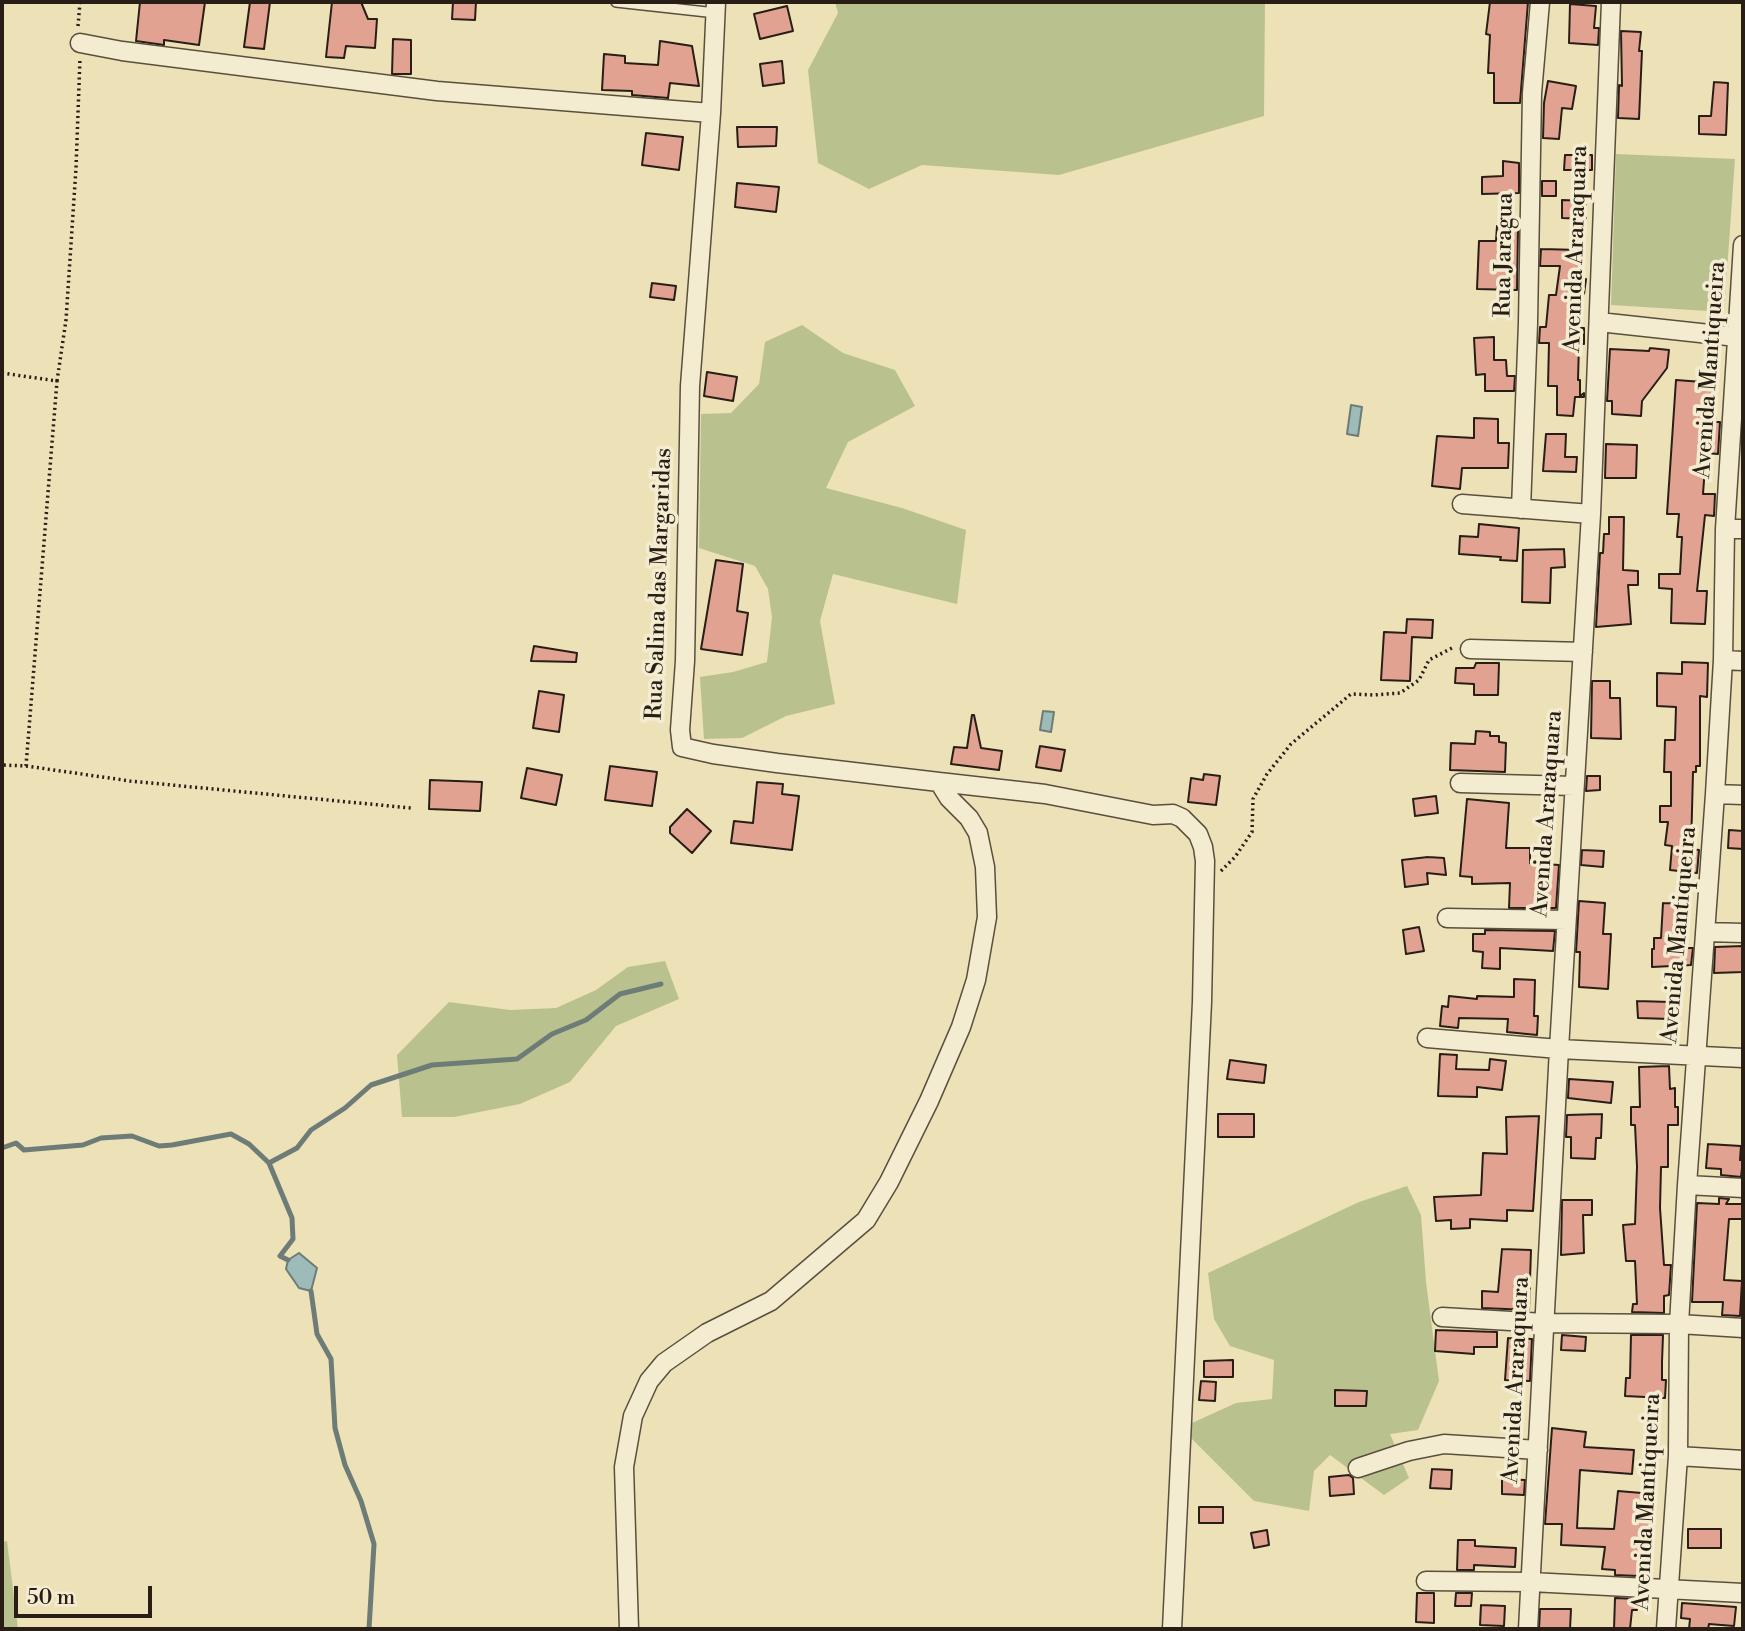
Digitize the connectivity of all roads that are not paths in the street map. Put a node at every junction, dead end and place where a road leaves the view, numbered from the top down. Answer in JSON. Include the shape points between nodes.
{"nodes":[{"id":1,"x":616,"y":2,"type":"edge"},
{"id":2,"x":1540,"y":2,"type":"edge"},
{"id":3,"x":1611,"y":2,"type":"edge"},
{"id":4,"x":716,"y":7,"type":"edge"},
{"id":5,"x":80,"y":43,"type":"road end"},
{"id":6,"x":711,"y":113,"type":"junction"},
{"id":7,"x":1743,"y":246,"type":"edge"},
{"id":8,"x":1599,"y":322,"type":"junction"},
{"id":9,"x":1737,"y":337,"type":"junction"},
{"id":10,"x":1738,"y":398,"type":"edge"},
{"id":11,"x":1462,"y":504,"type":"dead end"},
{"id":12,"x":1521,"y":509,"type":"junction"},
{"id":13,"x":1591,"y":514,"type":"junction"},
{"id":14,"x":1734,"y":529,"type":"edge"},
{"id":15,"x":1470,"y":649,"type":"road end"},
{"id":16,"x":1583,"y":652,"type":"junction"},
{"id":17,"x":1723,"y":660,"type":"junction"},
{"id":18,"x":1743,"y":661,"type":"edge"},
{"id":19,"x":939,"y":782,"type":"junction"},
{"id":20,"x":1460,"y":783,"type":"dead end"},
{"id":21,"x":1574,"y":786,"type":"junction"},
{"id":22,"x":1715,"y":794,"type":"junction"},
{"id":23,"x":1743,"y":795,"type":"edge"},
{"id":24,"x":1447,"y":918,"type":"dead end"},
{"id":25,"x":1566,"y":920,"type":"junction"},
{"id":26,"x":1704,"y":932,"type":"junction"},
{"id":27,"x":1743,"y":933,"type":"edge"},
{"id":28,"x":1427,"y":1038,"type":"dead end"},
{"id":29,"x":1559,"y":1049,"type":"junction"},
{"id":30,"x":1695,"y":1055,"type":"junction"},
{"id":31,"x":1743,"y":1058,"type":"edge"},
{"id":32,"x":1687,"y":1185,"type":"junction"},
{"id":33,"x":1743,"y":1188,"type":"edge"},
{"id":34,"x":1442,"y":1317,"type":"dead end"},
{"id":35,"x":1545,"y":1323,"type":"junction"},
{"id":36,"x":1679,"y":1324,"type":"junction"},
{"id":37,"x":1743,"y":1328,"type":"edge"},
{"id":38,"x":1538,"y":1450,"type":"junction"},
{"id":39,"x":1678,"y":1455,"type":"junction"},
{"id":40,"x":1743,"y":1460,"type":"edge"},
{"id":41,"x":1357,"y":1468,"type":"dead end"},
{"id":42,"x":1426,"y":1581,"type":"dead end"},
{"id":43,"x":1531,"y":1582,"type":"junction"},
{"id":44,"x":1667,"y":1589,"type":"junction"},
{"id":45,"x":1743,"y":1592,"type":"edge"},
{"id":46,"x":629,"y":1629,"type":"edge"},
{"id":47,"x":1172,"y":1629,"type":"edge"},
{"id":48,"x":1528,"y":1629,"type":"edge"},
{"id":49,"x":1665,"y":1629,"type":"edge"}],
"edges":[{"from":1,"to":4,"type":"lane"},
{"from":2,"to":12,"type":"street","name":"Rua Jaragua","via":[[1532,93]]},
{"from":3,"to":8,"type":"street","name":"Avenida Araraquara"},
{"from":4,"to":6,"type":"street","name":"Rua Salina das Margaridas"},
{"from":5,"to":6,"type":"street","via":[[437,91]]},
{"from":6,"to":19,"type":"street","name":"Rua Salina das Margaridas","via":[[690,386],[682,747]]},
{"from":7,"to":9,"type":"street","name":"Avenida Mantiqueira"},
{"from":8,"to":9,"type":"street"},
{"from":8,"to":13,"type":"street","name":"Avenida Araraquara"},
{"from":9,"to":10,"type":"street","name":"Avenida Mantiqueira"},
{"from":10,"to":14,"type":"street","name":"Avenida Mantiqueira"},
{"from":11,"to":12,"type":"street"},
{"from":12,"to":13,"type":"street"},
{"from":13,"to":16,"type":"street","name":"Avenida Araraquara"},
{"from":14,"to":17,"type":"street","name":"Avenida Mantiqueira"},
{"from":15,"to":16,"type":"street"},
{"from":16,"to":21,"type":"street","name":"Avenida Araraquara"},
{"from":17,"to":18,"type":"street"},
{"from":17,"to":22,"type":"street","name":"Avenida Mantiqueira"},
{"from":19,"to":46,"type":"street","via":[[978,833],[985,867],[987,917],[976,980],[961,1027],[924,1112],[866,1220],[771,1301],[707,1333],[664,1363],[649,1381],[632,1416],[624,1467]]},
{"from":19,"to":47,"type":"street","via":[[1045,794],[1153,815],[1173,814],[1198,834],[1205,861],[1202,1002]]},
{"from":20,"to":21,"type":"street"},
{"from":21,"to":25,"type":"street","name":"Avenida Araraquara"},
{"from":22,"to":23,"type":"street"},
{"from":22,"to":26,"type":"street","name":"Avenida Mantiqueira"},
{"from":24,"to":25,"type":"street"},
{"from":25,"to":29,"type":"street","name":"Avenida Araraquara"},
{"from":26,"to":27,"type":"street"},
{"from":26,"to":30,"type":"street","name":"Avenida Mantiqueira"},
{"from":28,"to":29,"type":"street"},
{"from":29,"to":30,"type":"street"},
{"from":29,"to":35,"type":"street","name":"Avenida Araraquara"},
{"from":30,"to":31,"type":"street"},
{"from":30,"to":32,"type":"street","name":"Avenida Mantiqueira"},
{"from":32,"to":33,"type":"street"},
{"from":32,"to":36,"type":"street","name":"Avenida Mantiqueira"},
{"from":34,"to":35,"type":"street"},
{"from":35,"to":36,"type":"street"},
{"from":35,"to":38,"type":"street","name":"Avenida Araraquara"},
{"from":36,"to":37,"type":"street"},
{"from":36,"to":39,"type":"street","name":"Avenida Mantiqueira"},
{"from":38,"to":41,"type":"street","via":[[1444,1444]]},
{"from":38,"to":43,"type":"street","name":"Avenida Araraquara"},
{"from":39,"to":40,"type":"street"},
{"from":39,"to":44,"type":"street","name":"Avenida Mantiqueira"},
{"from":42,"to":43,"type":"street"},
{"from":43,"to":44,"type":"street"},
{"from":43,"to":48,"type":"street","name":"Avenida Araraquara"},
{"from":44,"to":45,"type":"street"},
{"from":44,"to":49,"type":"street","name":"Avenida Mantiqueira"}]}
